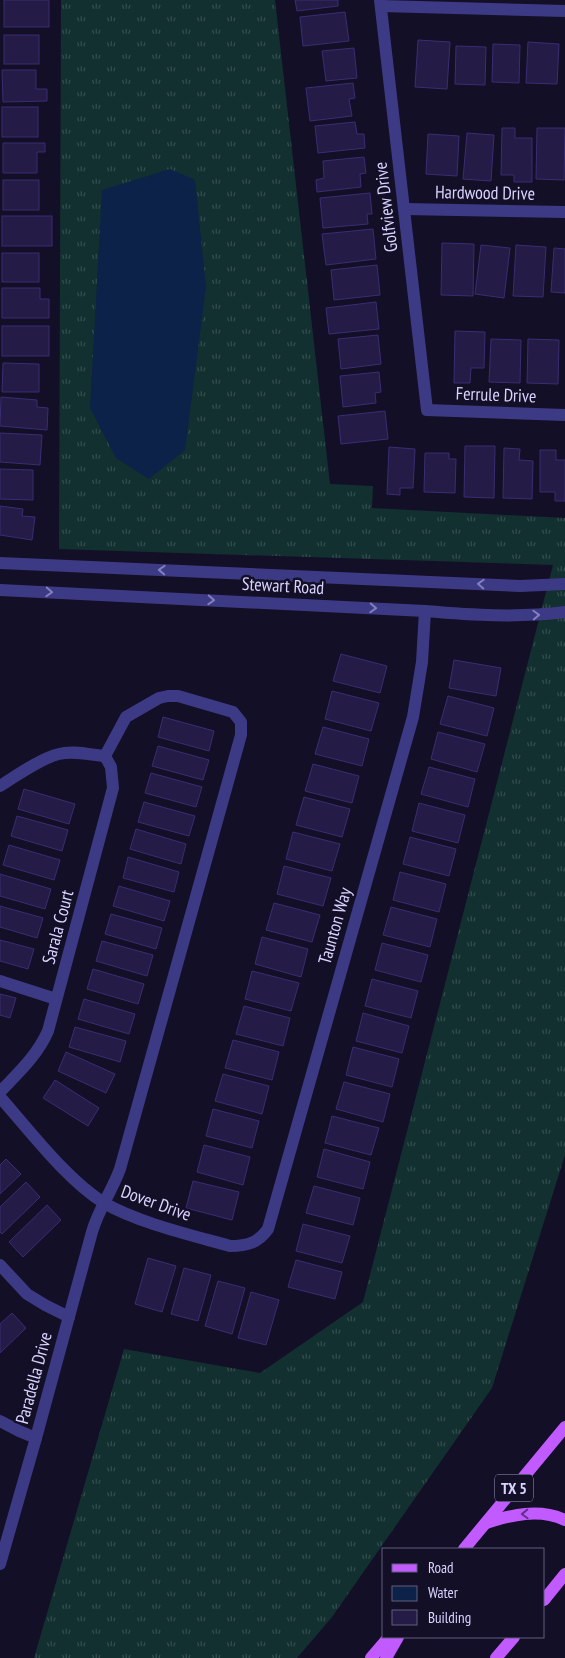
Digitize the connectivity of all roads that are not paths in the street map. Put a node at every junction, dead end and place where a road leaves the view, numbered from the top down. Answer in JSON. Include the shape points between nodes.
{"nodes":[{"id":1,"x":380,"y":3,"type":"edge"},
{"id":2,"x":565,"y":11,"type":"edge"},
{"id":3,"x":404,"y":208,"type":"junction"},
{"id":4,"x":565,"y":212,"type":"edge"},
{"id":5,"x":427,"y":410,"type":"joint"},
{"id":6,"x":565,"y":415,"type":"edge"},
{"id":7,"x":0,"y":563,"type":"edge"},
{"id":8,"x":565,"y":584,"type":"edge"},
{"id":9,"x":0,"y":590,"type":"edge"},
{"id":10,"x":425,"y":611,"type":"junction"},
{"id":11,"x":565,"y":612,"type":"edge"},
{"id":12,"x":106,"y":756,"type":"junction"},
{"id":13,"x":0,"y":786,"type":"edge"},
{"id":14,"x":0,"y":981,"type":"edge"},
{"id":15,"x":56,"y":999,"type":"junction"},
{"id":16,"x":0,"y":1092,"type":"edge"},
{"id":17,"x":0,"y":1097,"type":"edge"},
{"id":18,"x":105,"y":1203,"type":"junction"},
{"id":19,"x":254,"y":1243,"type":"joint"},
{"id":20,"x":0,"y":1265,"type":"edge"},
{"id":21,"x":69,"y":1317,"type":"junction"},
{"id":22,"x":0,"y":1422,"type":"edge"},
{"id":23,"x":565,"y":1428,"type":"edge"},
{"id":24,"x":36,"y":1438,"type":"junction"},
{"id":25,"x":565,"y":1520,"type":"edge"},
{"id":26,"x":486,"y":1523,"type":"junction"},
{"id":27,"x":465,"y":1548,"type":"edge"},
{"id":28,"x":0,"y":1561,"type":"edge"},
{"id":29,"x":565,"y":1574,"type":"edge"},
{"id":30,"x":545,"y":1599,"type":"edge"},
{"id":31,"x":388,"y":1638,"type":"edge"},
{"id":32,"x":397,"y":1638,"type":"edge"},
{"id":33,"x":513,"y":1638,"type":"edge"},
{"id":34,"x":371,"y":1658,"type":"edge"},
{"id":35,"x":386,"y":1658,"type":"edge"},
{"id":36,"x":496,"y":1658,"type":"edge"}],
"edges":[{"from":1,"to":2,"type":"street"},
{"from":1,"to":3,"type":"street","name":"Golfview Drive"},
{"from":3,"to":4,"type":"street","name":"Hardwood Drive"},
{"from":3,"to":5,"type":"street","name":"Golfview Drive"},
{"from":5,"to":6,"type":"street","name":"Ferrule Drive"},
{"from":8,"to":7,"type":"street","name":"Stewart Road","one_way":true,"via":[[520,586]]},
{"from":9,"to":10,"type":"street","name":"Stewart Road","one_way":true},
{"from":10,"to":11,"type":"street","name":"Stewart Road","one_way":true,"via":[[473,615]]},
{"from":10,"to":19,"type":"street","name":"Taunton Way","via":[[422,662],[413,718],[268,1229]]},
{"from":12,"to":13,"type":"street","via":[[59,754]]},
{"from":12,"to":15,"type":"street","name":"Sarala Court","via":[[112,767],[114,788]]},
{"from":12,"to":18,"type":"street","name":"Paradella Drive","via":[[126,718],[159,698],[178,696],[233,712],[241,722],[241,735],[122,1160]]},
{"from":14,"to":15,"type":"street"},
{"from":15,"to":16,"type":"street","name":"Sarala Court","via":[[43,1042]]},
{"from":17,"to":18,"type":"street","name":"Dover Drive","via":[[67,1173]]},
{"from":18,"to":19,"type":"street","name":"Dover Drive","via":[[136,1218],[230,1246]]},
{"from":18,"to":21,"type":"street","name":"Paradella Drive","via":[[97,1215]]},
{"from":20,"to":21,"type":"street","via":[[27,1294]]},
{"from":21,"to":24,"type":"street","name":"Paradella Drive"},
{"from":22,"to":24,"type":"street"},
{"from":23,"to":26,"type":"main road","number":"TX 5"},
{"from":24,"to":28,"type":"street","name":"Paradella Drive"},
{"from":25,"to":26,"type":"main road","one_way":true,"via":[[546,1514],[528,1514],[510,1515]]},
{"from":26,"to":27,"type":"main road","number":"TX 5"},
{"from":29,"to":30,"type":"main road"},
{"from":31,"to":34,"type":"main road"},
{"from":32,"to":35,"type":"main road"},
{"from":33,"to":36,"type":"main road"}]}
